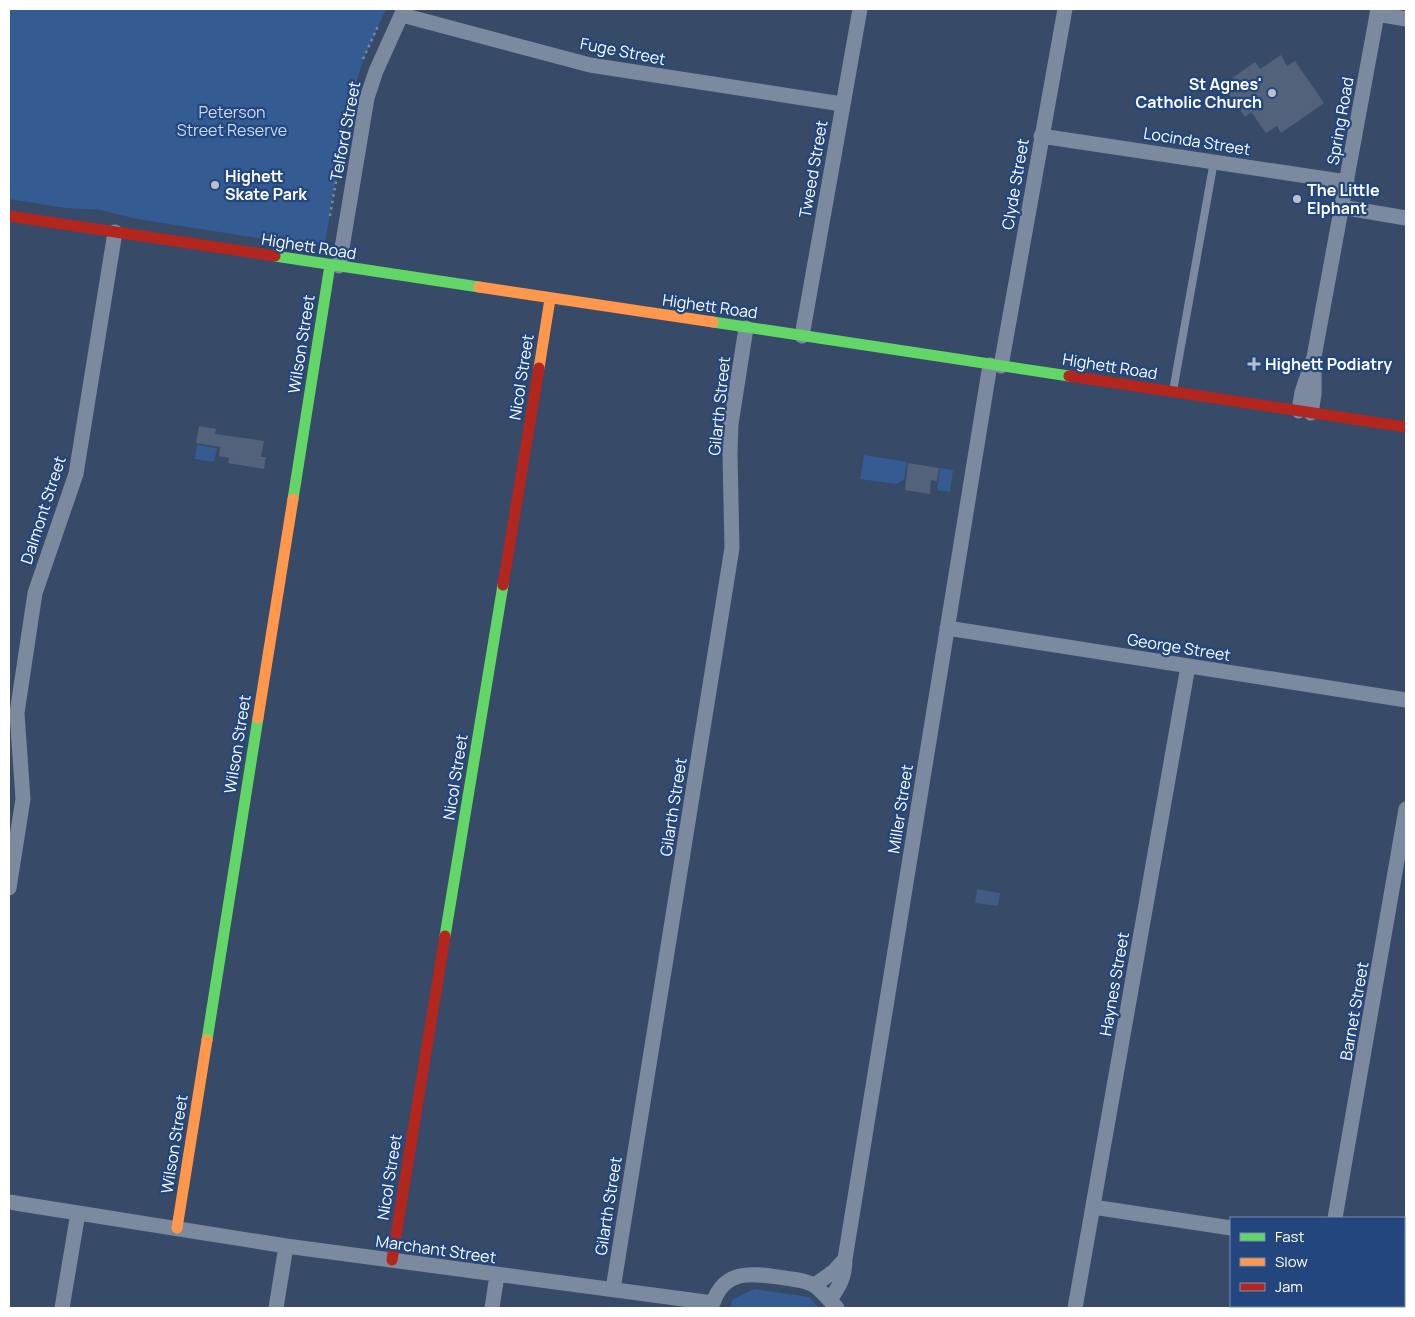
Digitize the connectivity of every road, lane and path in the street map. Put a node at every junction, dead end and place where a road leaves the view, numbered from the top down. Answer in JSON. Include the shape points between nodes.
{"nodes":[{"id":1,"x":860,"y":9,"type":"edge"},
{"id":2,"x":1064,"y":9,"type":"edge"},
{"id":3,"x":403,"y":12,"type":"edge"},
{"id":4,"x":1378,"y":12,"type":"edge"},
{"id":5,"x":1406,"y":19,"type":"edge"},
{"id":6,"x":842,"y":104,"type":"junction"},
{"id":7,"x":1041,"y":136,"type":"junction"},
{"id":8,"x":1214,"y":162,"type":"junction"},
{"id":9,"x":1346,"y":182,"type":"junction"},
{"id":10,"x":1341,"y":207,"type":"junction"},
{"id":11,"x":9,"y":216,"type":"edge"},
{"id":12,"x":1406,"y":218,"type":"edge"},
{"id":13,"x":115,"y":232,"type":"junction"},
{"id":14,"x":334,"y":266,"type":"junction"},
{"id":15,"x":550,"y":299,"type":"junction"},
{"id":16,"x":746,"y":328,"type":"junction"},
{"id":17,"x":802,"y":336,"type":"junction"},
{"id":18,"x":996,"y":366,"type":"junction"},
{"id":19,"x":1172,"y":392,"type":"junction"},
{"id":20,"x":1305,"y":412,"type":"junction"},
{"id":21,"x":1406,"y":427,"type":"edge"},
{"id":22,"x":947,"y":628,"type":"junction"},
{"id":23,"x":1188,"y":666,"type":"junction"},
{"id":24,"x":1406,"y":700,"type":"edge"},
{"id":25,"x":1406,"y":810,"type":"edge"},
{"id":26,"x":9,"y":888,"type":"edge"},
{"id":27,"x":9,"y":1202,"type":"edge"},
{"id":28,"x":1093,"y":1207,"type":"junction"},
{"id":29,"x":78,"y":1213,"type":"junction"},
{"id":30,"x":1335,"y":1217,"type":"edge"},
{"id":31,"x":177,"y":1228,"type":"junction"},
{"id":32,"x":1230,"y":1228,"type":"edge"},
{"id":33,"x":286,"y":1246,"type":"junction"},
{"id":34,"x":845,"y":1259,"type":"junction"},
{"id":35,"x":392,"y":1260,"type":"junction"},
{"id":36,"x":497,"y":1275,"type":"junction"},
{"id":37,"x":815,"y":1286,"type":"junction"},
{"id":38,"x":613,"y":1289,"type":"junction"},
{"id":39,"x":833,"y":1304,"type":"edge"},
{"id":40,"x":712,"y":1306,"type":"edge"},
{"id":41,"x":62,"y":1308,"type":"edge"},
{"id":42,"x":276,"y":1308,"type":"edge"},
{"id":43,"x":492,"y":1308,"type":"edge"},
{"id":44,"x":1075,"y":1308,"type":"edge"}],
"edges":[{"from":1,"to":6,"type":"street","name":"Tweed Street"},
{"from":2,"to":7,"type":"street","name":"Clyde Street"},
{"from":3,"to":6,"type":"street","name":"Fuge Street","via":[[590,65]]},
{"from":3,"to":14,"type":"street","name":"Telford Street","via":[[367,98]]},
{"from":4,"to":5,"type":"street"},
{"from":4,"to":9,"type":"street","name":"Spring Road"},
{"from":6,"to":17,"type":"street","name":"Tweed Street"},
{"from":7,"to":8,"type":"street","name":"Locinda Street"},
{"from":7,"to":18,"type":"street","name":"Clyde Street"},
{"from":8,"to":9,"type":"street","name":"Locinda Street"},
{"from":8,"to":19,"type":"lane"},
{"from":9,"to":10,"type":"street","name":"Spring Road"},
{"from":10,"to":12,"type":"street"},
{"from":10,"to":20,"type":"street","name":"Spring Road","via":[[1314,357],[1315,377]]},
{"from":11,"to":13,"type":"street","name":"Highett Road"},
{"from":13,"to":14,"type":"street","name":"Highett Road"},
{"from":13,"to":26,"type":"street","name":"Dalmont Street","via":[[76,474],[36,593],[17,713],[23,799]]},
{"from":14,"to":15,"type":"street","name":"Highett Road"},
{"from":14,"to":31,"type":"street","name":"Wilson Street"},
{"from":15,"to":16,"type":"street","name":"Highett Road"},
{"from":15,"to":35,"type":"street","name":"Nicol Street"},
{"from":16,"to":17,"type":"street","name":"Highett Road"},
{"from":16,"to":38,"type":"street","name":"Gilarth Street","via":[[731,424],[732,548]]},
{"from":17,"to":18,"type":"street","name":"Highett Road"},
{"from":18,"to":19,"type":"street","name":"Highett Road"},
{"from":18,"to":22,"type":"street","name":"Miller Street"},
{"from":19,"to":20,"type":"street","name":"Highett Road"},
{"from":20,"to":21,"type":"street","name":"Highett Road"},
{"from":22,"to":23,"type":"street","name":"George Street"},
{"from":22,"to":34,"type":"street","name":"Miller Street"},
{"from":23,"to":24,"type":"street","name":"George Street"},
{"from":23,"to":28,"type":"street","name":"Haynes Street"},
{"from":25,"to":30,"type":"street","name":"Barnet Street"},
{"from":27,"to":29,"type":"street","name":"Marchant Street"},
{"from":28,"to":32,"type":"street"},
{"from":28,"to":44,"type":"street","name":"Haynes Street"},
{"from":29,"to":31,"type":"street","name":"Marchant Street"},
{"from":29,"to":41,"type":"street"},
{"from":31,"to":33,"type":"street","name":"Marchant Street"},
{"from":33,"to":35,"type":"street","name":"Marchant Street"},
{"from":33,"to":42,"type":"street"},
{"from":34,"to":37,"type":"street"},
{"from":34,"to":39,"type":"street","name":"Miller Street","via":[[845,1271]]},
{"from":35,"to":36,"type":"street","name":"Marchant Street"},
{"from":36,"to":38,"type":"street","name":"Marchant Street"},
{"from":36,"to":43,"type":"street"},
{"from":37,"to":39,"type":"street","name":"Marchant Street"},
{"from":37,"to":40,"type":"street","name":"Marchant Street","via":[[805,1281],[743,1275],[725,1283]]},
{"from":38,"to":40,"type":"street","name":"Marchant Street"}]}
